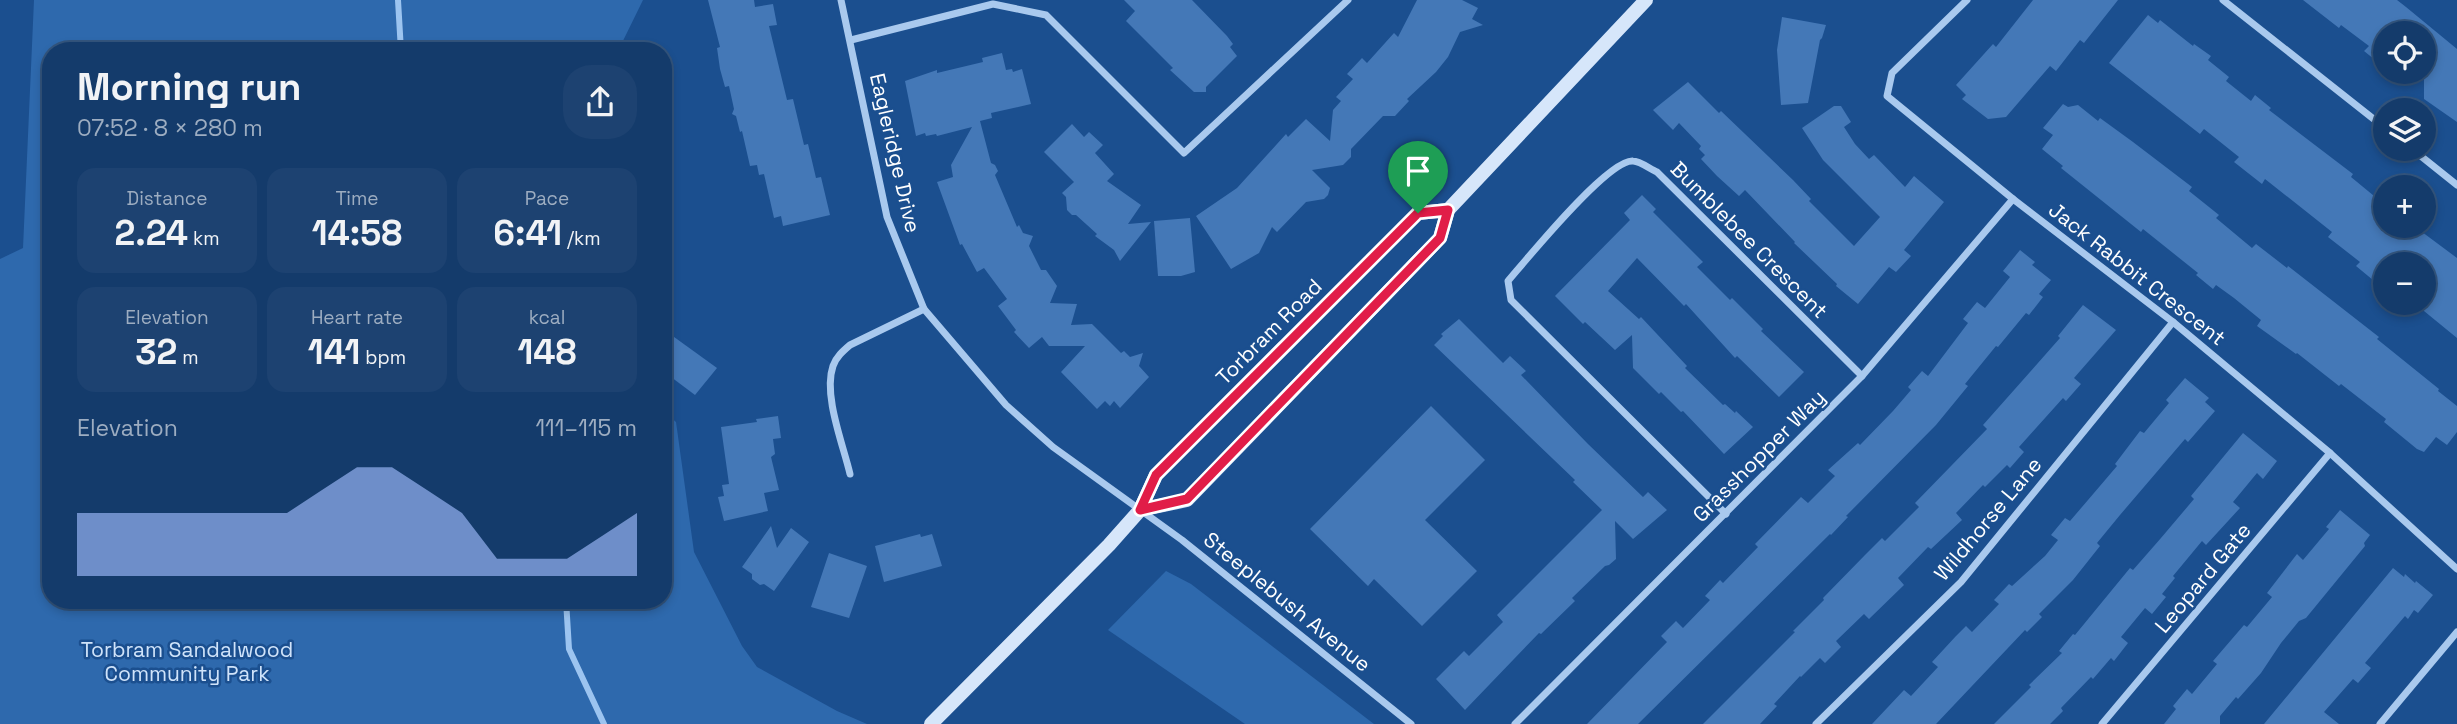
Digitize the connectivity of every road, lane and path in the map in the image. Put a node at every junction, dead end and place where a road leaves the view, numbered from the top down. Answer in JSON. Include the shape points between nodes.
{"nodes":[{"id":1,"x":841,"y":0,"type":"edge"},
{"id":2,"x":1348,"y":0,"type":"edge"},
{"id":3,"x":1646,"y":0,"type":"edge"},
{"id":4,"x":1967,"y":0,"type":"edge"},
{"id":5,"x":2223,"y":0,"type":"edge"},
{"id":6,"x":850,"y":40,"type":"junction"},
{"id":7,"x":2373,"y":119,"type":"edge"},
{"id":8,"x":2427,"y":161,"type":"edge"},
{"id":9,"x":2457,"y":185,"type":"edge"},
{"id":10,"x":2013,"y":199,"type":"junction"},
{"id":11,"x":1448,"y":210,"type":"junction"},
{"id":12,"x":924,"y":309,"type":"junction"},
{"id":13,"x":2173,"y":322,"type":"junction"},
{"id":14,"x":1861,"y":376,"type":"junction"},
{"id":15,"x":2330,"y":453,"type":"junction"},
{"id":16,"x":850,"y":474,"type":"dead end"},
{"id":17,"x":1140,"y":510,"type":"junction"},
{"id":18,"x":1726,"y":514,"type":"junction"},
{"id":19,"x":2457,"y":569,"type":"edge"},
{"id":20,"x":2457,"y":632,"type":"edge"},
{"id":21,"x":931,"y":724,"type":"edge"},
{"id":22,"x":1411,"y":724,"type":"edge"},
{"id":23,"x":1515,"y":724,"type":"edge"},
{"id":24,"x":1816,"y":724,"type":"edge"},
{"id":25,"x":2102,"y":724,"type":"edge"},
{"id":26,"x":2380,"y":724,"type":"edge"}],
"edges":[{"from":1,"to":6,"type":"street","name":"Eagleridge Drive"},
{"from":2,"to":6,"type":"street","via":[[1185,153],[1046,15],[993,4]]},
{"from":3,"to":11,"type":"main road"},
{"from":4,"to":10,"type":"street","name":"Jack Rabbit Crescent","via":[[1892,73],[1887,96]]},
{"from":5,"to":7,"type":"street"},
{"from":6,"to":12,"type":"street","name":"Eagleridge Drive","via":[[887,217]]},
{"from":8,"to":9,"type":"street"},
{"from":10,"to":13,"type":"street","name":"Jack Rabbit Crescent"},
{"from":10,"to":14,"type":"street","name":"Grasshopper Way"},
{"from":11,"to":17,"type":"main road","name":"Torbram Road","via":[[1418,213],[1156,475]]},
{"from":11,"to":17,"type":"main road","via":[[1440,238],[1187,499]]},
{"from":12,"to":16,"type":"street","via":[[850,345],[833,366],[829,389]]},
{"from":12,"to":17,"type":"street","name":"Eagleridge Drive","via":[[1006,405],[1053,447]]},
{"from":13,"to":15,"type":"street","name":"Jack Rabbit Crescent"},
{"from":13,"to":24,"type":"street","name":"Wildhorse Lane","via":[[1961,582]]},
{"from":14,"to":18,"type":"street","name":"Grasshopper Way"},
{"from":14,"to":18,"type":"street","name":"Bumblebee Crescent","via":[[1657,172],[1633,161],[1621,163],[1583,195],[1508,281],[1511,300]]},
{"from":15,"to":19,"type":"street","name":"Jack Rabbit Crescent"},
{"from":15,"to":25,"type":"street","name":"Leopard Gate"},
{"from":17,"to":21,"type":"main road","name":"Torbram Road"},
{"from":17,"to":22,"type":"street","name":"Steeplebush Avenue"},
{"from":18,"to":23,"type":"street","name":"Grasshopper Way"},
{"from":20,"to":26,"type":"street"}]}
